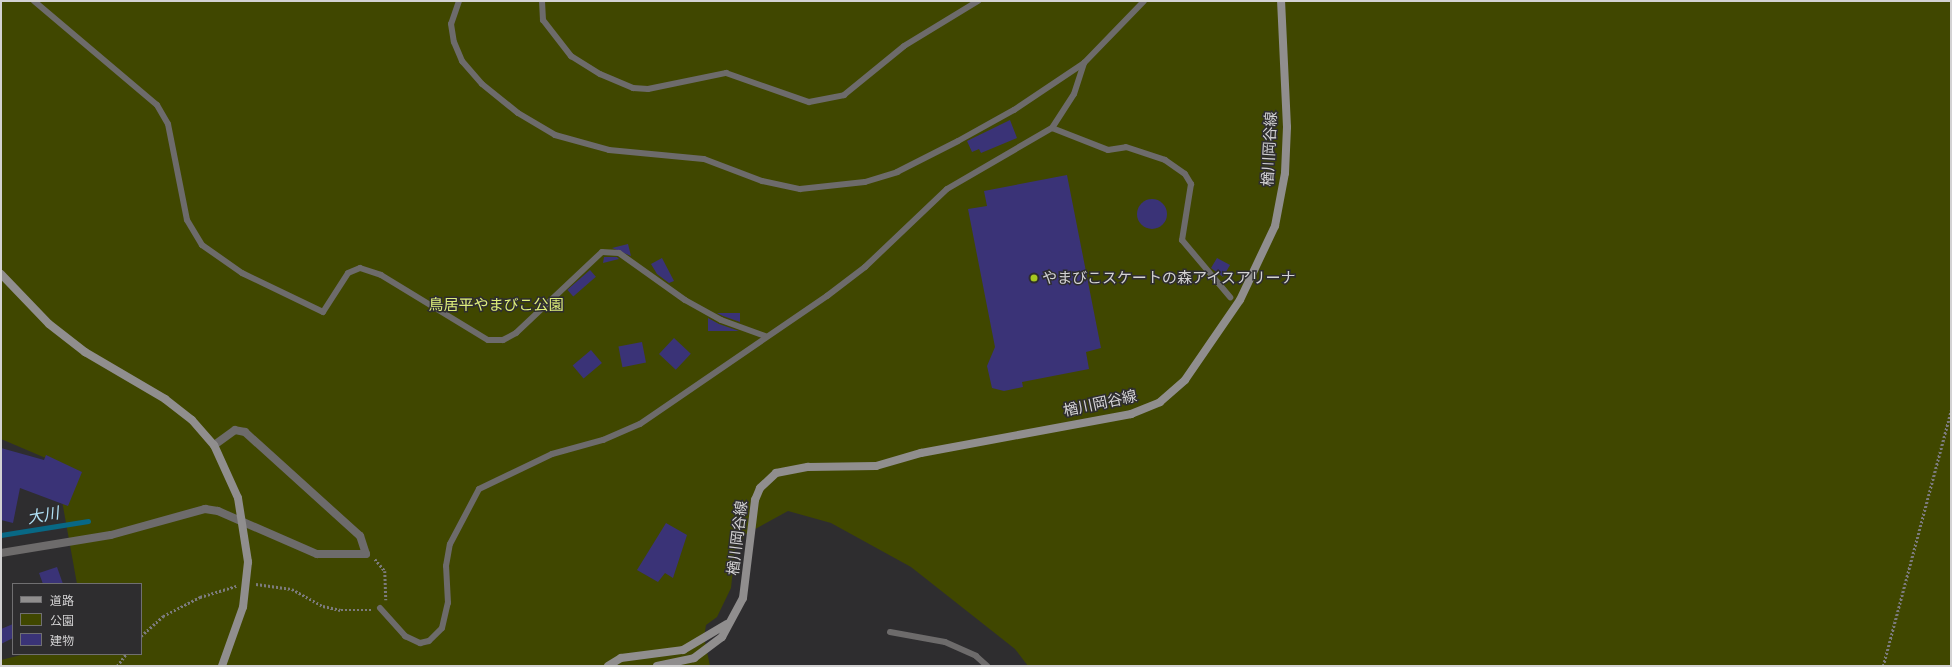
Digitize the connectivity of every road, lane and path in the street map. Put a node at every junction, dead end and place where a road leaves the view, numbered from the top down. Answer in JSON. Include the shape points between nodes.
{"nodes":[{"id":1,"x":34,"y":1,"type":"edge"},
{"id":2,"x":459,"y":1,"type":"edge"},
{"id":3,"x":542,"y":1,"type":"edge"},
{"id":4,"x":978,"y":1,"type":"edge"},
{"id":5,"x":1144,"y":1,"type":"edge"},
{"id":6,"x":1281,"y":1,"type":"edge"},
{"id":7,"x":1084,"y":62,"type":"junction"},
{"id":8,"x":1052,"y":128,"type":"junction"},
{"id":9,"x":1,"y":274,"type":"edge"},
{"id":10,"x":1230,"y":297,"type":"dead end"},
{"id":11,"x":765,"y":336,"type":"junction"},
{"id":12,"x":1951,"y":410,"type":"edge"},
{"id":13,"x":214,"y":445,"type":"junction"},
{"id":14,"x":1,"y":553,"type":"edge"},
{"id":15,"x":366,"y":554,"type":"junction"},
{"id":16,"x":249,"y":585,"type":"dead end"},
{"id":17,"x":242,"y":586,"type":"dead end"},
{"id":18,"x":380,"y":608,"type":"junction"},
{"id":19,"x":727,"y":624,"type":"junction"},
{"id":20,"x":890,"y":632,"type":"dead end"},
{"id":21,"x":142,"y":635,"type":"edge"},
{"id":22,"x":125,"y":655,"type":"edge"},
{"id":23,"x":117,"y":666,"type":"edge"},
{"id":24,"x":222,"y":666,"type":"edge"},
{"id":25,"x":608,"y":666,"type":"edge"},
{"id":26,"x":657,"y":666,"type":"edge"},
{"id":27,"x":987,"y":666,"type":"edge"},
{"id":28,"x":1883,"y":666,"type":"edge"}],
"edges":[{"from":1,"to":11,"type":"lane","via":[[157,105],[168,124],[187,220],[202,245],[242,273],[323,312],[348,273],[360,268],[381,275],[488,340],[503,340],[516,333],[602,252],[619,252],[685,300],[721,320]]},
{"from":2,"to":7,"type":"lane","via":[[451,24],[454,42],[462,61],[482,84],[506,104],[555,135],[609,150],[704,159],[762,181],[800,189],[865,182],[897,172],[1014,110]]},
{"from":3,"to":4,"type":"lane","via":[[543,20],[571,56],[600,74],[633,88],[648,90],[726,73],[809,102],[844,96],[904,46]]},
{"from":5,"to":7,"type":"lane"},
{"from":6,"to":19,"type":"main road","name":"楢川岡谷線","via":[[1287,127],[1285,173],[1275,226],[1240,300],[1185,380],[1160,402],[1131,414],[936,450],[876,466],[808,467],[776,473],[760,488],[755,500],[746,582],[736,612]]},
{"from":7,"to":8,"type":"lane","via":[[1074,94]]},
{"from":8,"to":10,"type":"lane","via":[[1108,150],[1126,147],[1165,160],[1185,174],[1191,184],[1182,240]]},
{"from":8,"to":11,"type":"lane","via":[[947,188],[865,267]]},
{"from":9,"to":13,"type":"main road","via":[[49,324],[85,352],[165,399],[192,420]]},
{"from":11,"to":18,"type":"lane","via":[[640,424],[603,440],[552,454],[479,489],[450,544],[446,566],[448,604],[442,628],[429,641],[420,643],[405,636]]},
{"from":12,"to":28,"type":"path"},
{"from":13,"to":15,"type":"street","via":[[234,430],[245,432],[360,536]]},
{"from":13,"to":24,"type":"main road","via":[[243,520],[248,562],[243,607]]},
{"from":14,"to":15,"type":"street","via":[[111,535],[205,509],[218,511],[317,554]]},
{"from":15,"to":18,"type":"path","via":[[385,571],[388,585]]},
{"from":16,"to":18,"type":"path","via":[[271,584],[292,589],[323,606],[341,610]]},
{"from":17,"to":21,"type":"path","via":[[200,596],[163,616]]},
{"from":19,"to":25,"type":"main road","name":"楢川岡谷線","via":[[683,650],[621,658]]},
{"from":19,"to":26,"type":"main road","name":"楢川岡谷線","via":[[722,637],[710,649],[694,658]]},
{"from":20,"to":27,"type":"lane","via":[[945,642],[976,656]]},
{"from":22,"to":23,"type":"path"}]}
